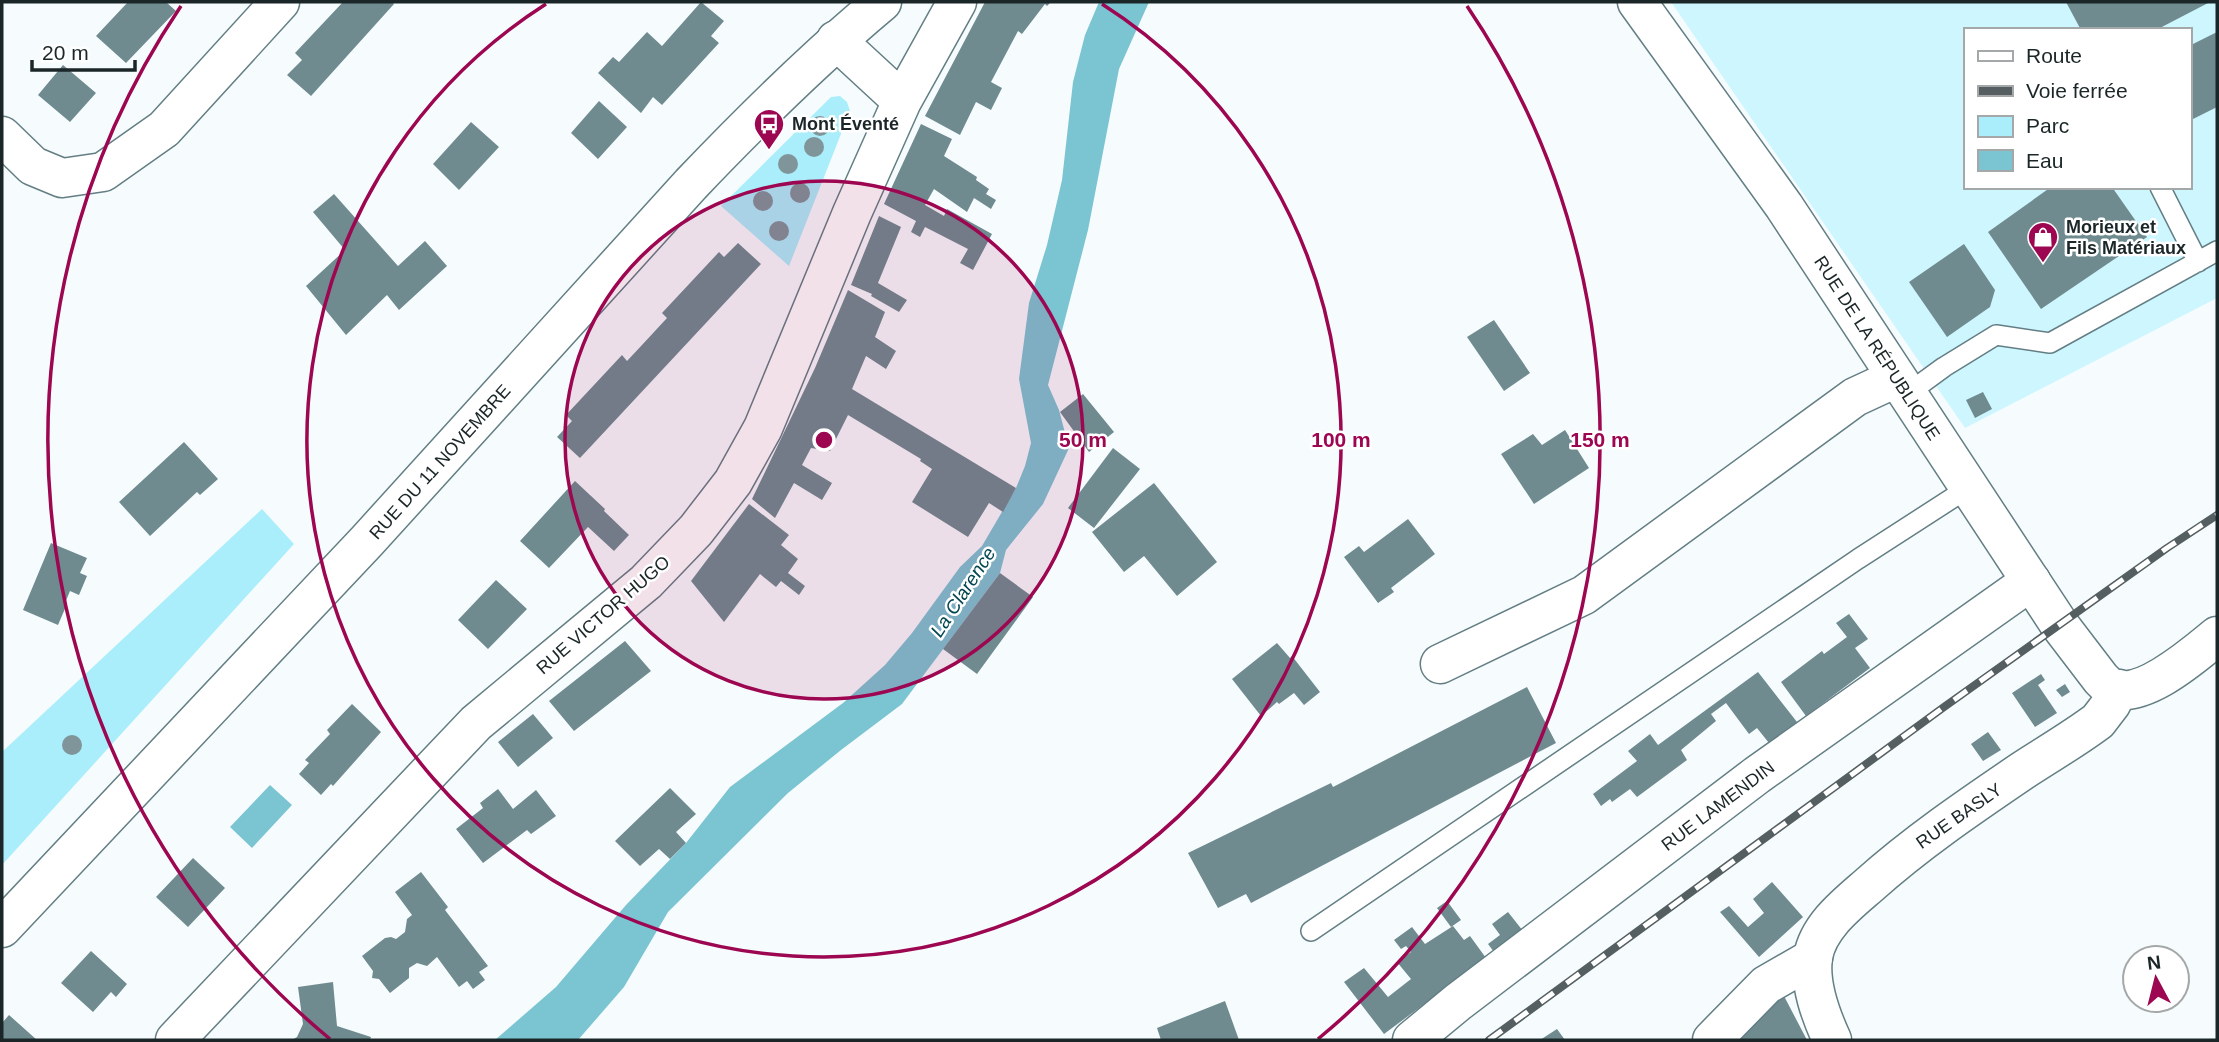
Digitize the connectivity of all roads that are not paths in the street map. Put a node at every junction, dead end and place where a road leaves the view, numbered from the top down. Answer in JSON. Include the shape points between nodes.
{"nodes":[{"id":1,"x":280,"y":2,"type":"edge"},
{"id":2,"x":882,"y":2,"type":"edge"},
{"id":3,"x":957,"y":2,"type":"edge"},
{"id":4,"x":1637,"y":2,"type":"edge"},
{"id":5,"x":836,"y":40,"type":"junction"},
{"id":6,"x":902,"y":101,"type":"junction"},
{"id":7,"x":2,"y":136,"type":"edge"},
{"id":8,"x":2161,"y":189,"type":"edge"},
{"id":9,"x":2217,"y":251,"type":"edge"},
{"id":10,"x":2198,"y":262,"type":"junction"},
{"id":11,"x":1902,"y":386,"type":"junction"},
{"id":12,"x":1968,"y":488,"type":"junction"},
{"id":13,"x":2031,"y":581,"type":"junction"},
{"id":14,"x":2217,"y":636,"type":"edge"},
{"id":15,"x":1440,"y":664,"type":"dead end"},
{"id":16,"x":2119,"y":689,"type":"junction"},
{"id":17,"x":2,"y":928,"type":"edge"},
{"id":18,"x":1311,"y":931,"type":"dead end"},
{"id":19,"x":1813,"y":958,"type":"junction"},
{"id":20,"x":175,"y":1040,"type":"edge"},
{"id":21,"x":1412,"y":1040,"type":"edge"},
{"id":22,"x":1712,"y":1040,"type":"edge"},
{"id":23,"x":1832,"y":1040,"type":"edge"}],
"edges":[{"from":1,"to":7,"type":"street","via":[[164,129],[103,172],[62,178],[33,166]]},
{"from":2,"to":5,"type":"street","name":"RUE DU 11 NOVEMBRE"},
{"from":3,"to":6,"type":"street","name":"RUE VICTOR HUGO"},
{"from":4,"to":11,"type":"street","name":"RUE DE LA RÉPUBLIQUE","via":[[1784,206]]},
{"from":5,"to":6,"type":"street"},
{"from":5,"to":17,"type":"street","name":"RUE DU 11 NOVEMBRE","via":[[691,184],[367,541]]},
{"from":6,"to":20,"type":"street","name":"RUE VICTOR HUGO","via":[[764,428],[733,482],[696,530],[646,582],[476,723]]},
{"from":8,"to":10,"type":"lane"},
{"from":9,"to":10,"type":"lane"},
{"from":10,"to":11,"type":"lane","via":[[2050,343],[1996,335]]},
{"from":11,"to":12,"type":"street","name":"RUE DE LA RÉPUBLIQUE"},
{"from":11,"to":15,"type":"street","via":[[1855,397],[1584,595]]},
{"from":12,"to":13,"type":"street","name":"RUE DE LA RÉPUBLIQUE"},
{"from":12,"to":18,"type":"lane"},
{"from":13,"to":16,"type":"street","name":"RUE DE LA RÉPUBLIQUE","via":[[2087,663],[2109,687]]},
{"from":13,"to":21,"type":"street","name":"RUE LAMENDIN","via":[[1757,775]]},
{"from":14,"to":16,"type":"street","via":[[2151,682]]},
{"from":16,"to":19,"type":"street","name":"RUE BASLY","via":[[2098,721],[1928,836],[1882,873],[1839,912],[1823,933]]},
{"from":19,"to":22,"type":"street","via":[[1766,985]]},
{"from":19,"to":23,"type":"street","via":[[1816,995]]}]}
